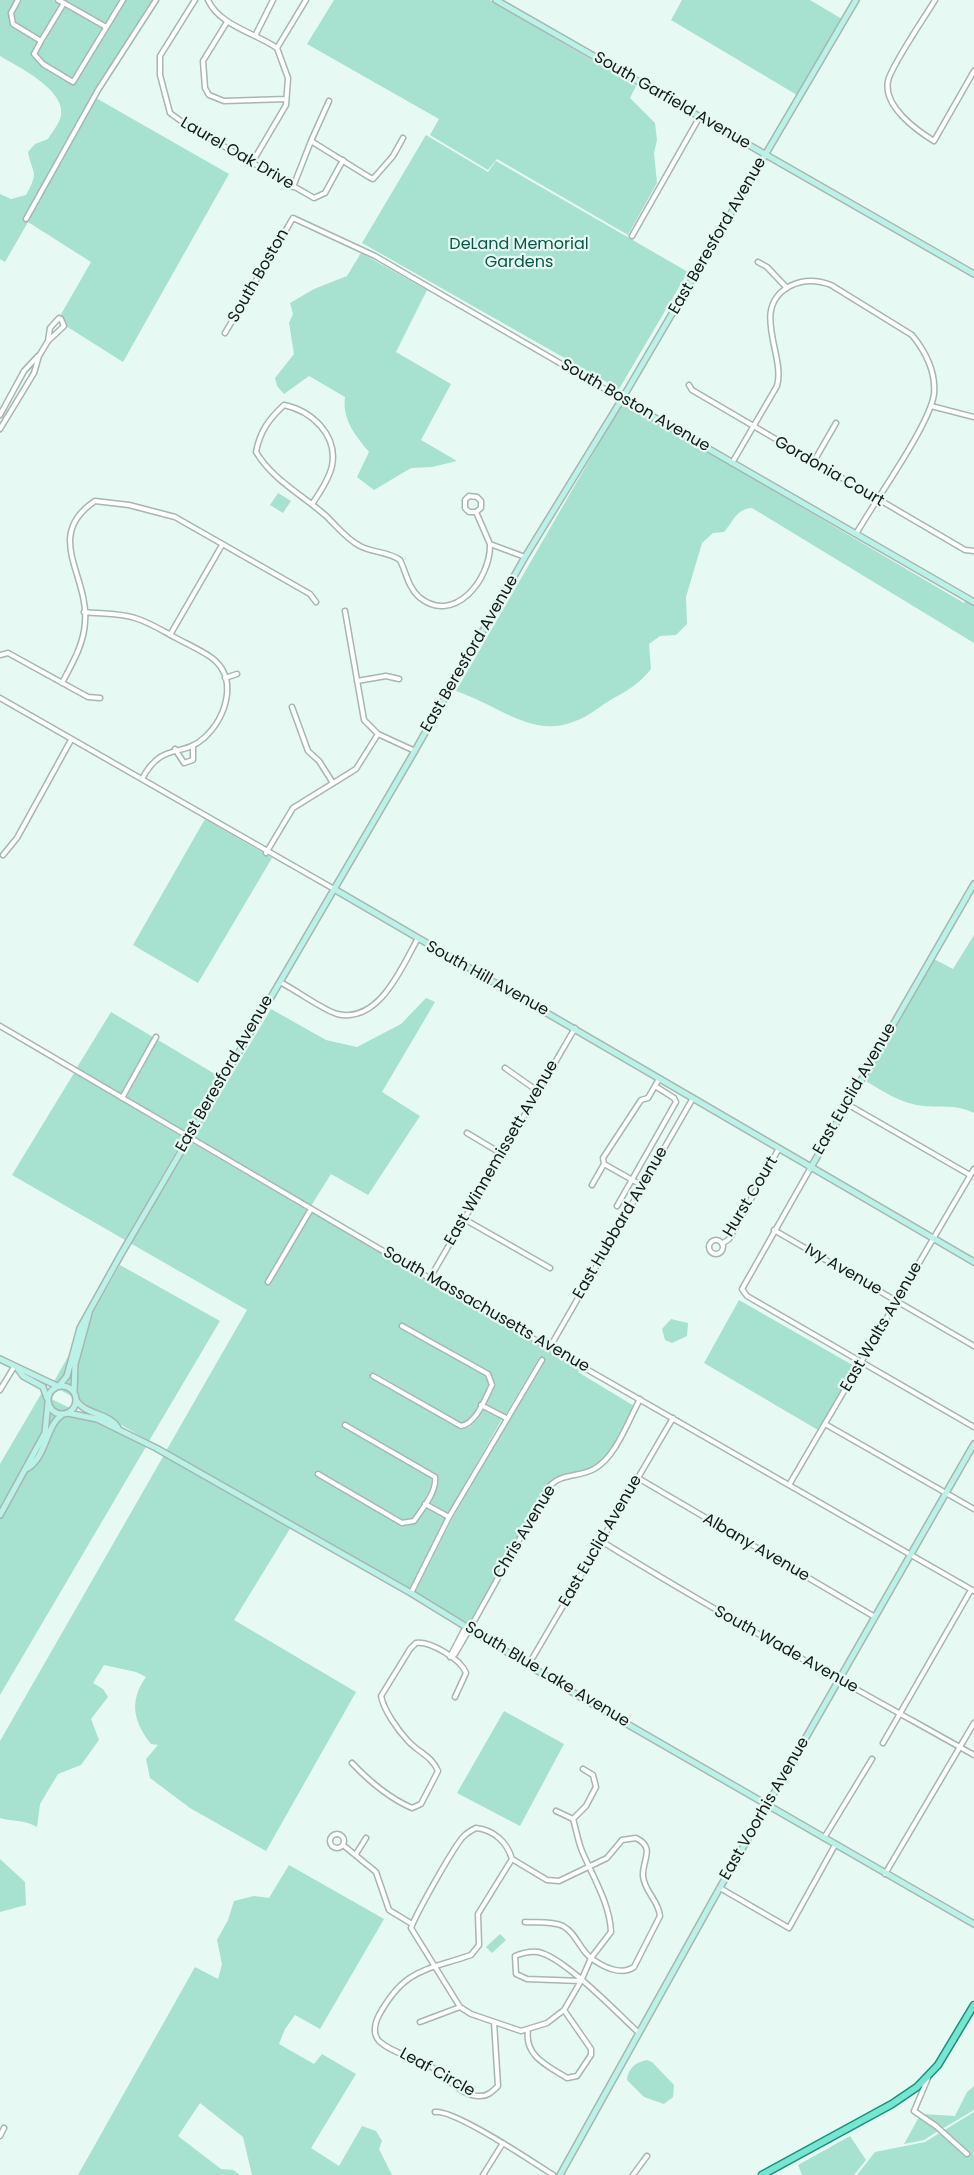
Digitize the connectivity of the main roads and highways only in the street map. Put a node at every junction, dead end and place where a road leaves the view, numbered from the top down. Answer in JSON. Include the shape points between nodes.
{"nodes":[{"id":1,"x":974,"y":2005,"type":"edge"},
{"id":2,"x":762,"y":2175,"type":"edge"}],
"edges":[{"from":1,"to":2,"type":"main road","via":[[928,2077],[899,2100]]}]}
